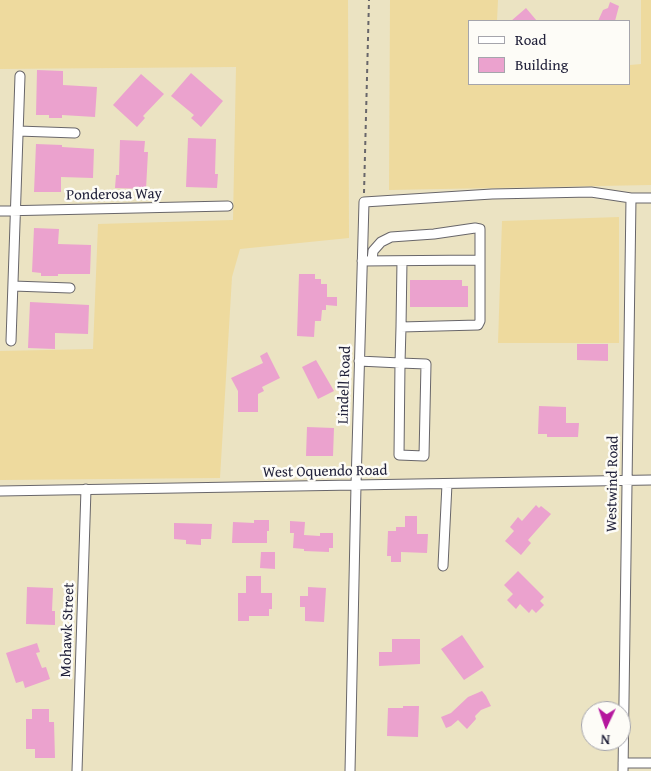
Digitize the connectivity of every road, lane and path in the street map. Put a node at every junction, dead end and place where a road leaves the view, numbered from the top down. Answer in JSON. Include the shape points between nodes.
{"nodes":[{"id":1,"x":369,"y":0,"type":"edge"},
{"id":2,"x":20,"y":76,"type":"dead end"},
{"id":3,"x":18,"y":131,"type":"junction"},
{"id":4,"x":75,"y":133,"type":"dead end"},
{"id":5,"x":631,"y":198,"type":"junction"},
{"id":6,"x":651,"y":198,"type":"edge"},
{"id":7,"x":364,"y":202,"type":"junction"},
{"id":8,"x":228,"y":206,"type":"dead end"},
{"id":9,"x":16,"y":210,"type":"junction"},
{"id":10,"x":0,"y":211,"type":"edge"},
{"id":11,"x":480,"y":260,"type":"junction"},
{"id":12,"x":372,"y":261,"type":"junction"},
{"id":13,"x":402,"y":261,"type":"junction"},
{"id":14,"x":362,"y":262,"type":"junction"},
{"id":15,"x":13,"y":286,"type":"junction"},
{"id":16,"x":70,"y":288,"type":"dead end"},
{"id":17,"x":401,"y":326,"type":"junction"},
{"id":18,"x":11,"y":341,"type":"dead end"},
{"id":19,"x":359,"y":361,"type":"junction"},
{"id":20,"x":400,"y":363,"type":"junction"},
{"id":21,"x":627,"y":480,"type":"junction"},
{"id":22,"x":651,"y":480,"type":"edge"},
{"id":23,"x":447,"y":484,"type":"junction"},
{"id":24,"x":356,"y":486,"type":"junction"},
{"id":25,"x":86,"y":489,"type":"junction"},
{"id":26,"x":0,"y":491,"type":"edge"},
{"id":27,"x":443,"y":566,"type":"dead end"},
{"id":28,"x":651,"y":762,"type":"edge"},
{"id":29,"x":623,"y":767,"type":"edge"},
{"id":30,"x":77,"y":771,"type":"edge"},
{"id":31,"x":350,"y":771,"type":"edge"}],
"edges":[{"from":1,"to":7,"type":"path"},
{"from":2,"to":3,"type":"street"},
{"from":3,"to":4,"type":"street"},
{"from":3,"to":9,"type":"street"},
{"from":5,"to":6,"type":"street"},
{"from":5,"to":7,"type":"street","via":[[590,192]]},
{"from":5,"to":21,"type":"street","name":"Westwind Road"},
{"from":7,"to":14,"type":"street","name":"Lindell Road"},
{"from":8,"to":9,"type":"street","name":"Ponderosa Way"},
{"from":9,"to":10,"type":"street","name":"Ponderosa Way"},
{"from":9,"to":15,"type":"street"},
{"from":11,"to":12,"type":"street","via":[[480,229],[475,228],[391,238],[372,251]]},
{"from":11,"to":13,"type":"street"},
{"from":11,"to":17,"type":"street","via":[[478,325]]},
{"from":12,"to":13,"type":"street"},
{"from":12,"to":14,"type":"street"},
{"from":13,"to":17,"type":"street"},
{"from":14,"to":19,"type":"street","name":"Lindell Road"},
{"from":15,"to":16,"type":"street"},
{"from":15,"to":18,"type":"street"},
{"from":17,"to":20,"type":"street"},
{"from":19,"to":20,"type":"street"},
{"from":19,"to":24,"type":"street","name":"Lindell Road"},
{"from":20,"to":20,"type":"street","via":[[426,364],[424,456],[399,455]]},
{"from":21,"to":22,"type":"street","name":"West Oquendo Road"},
{"from":21,"to":23,"type":"street","name":"West Oquendo Road"},
{"from":21,"to":29,"type":"street","name":"Westwind Road"},
{"from":23,"to":24,"type":"street","name":"West Oquendo Road"},
{"from":23,"to":27,"type":"street"},
{"from":24,"to":25,"type":"street","name":"West Oquendo Road"},
{"from":24,"to":31,"type":"street","name":"Lindell Road"},
{"from":25,"to":26,"type":"street","name":"West Oquendo Road"},
{"from":25,"to":30,"type":"street","name":"Mohawk Street"},
{"from":28,"to":29,"type":"street"}]}
